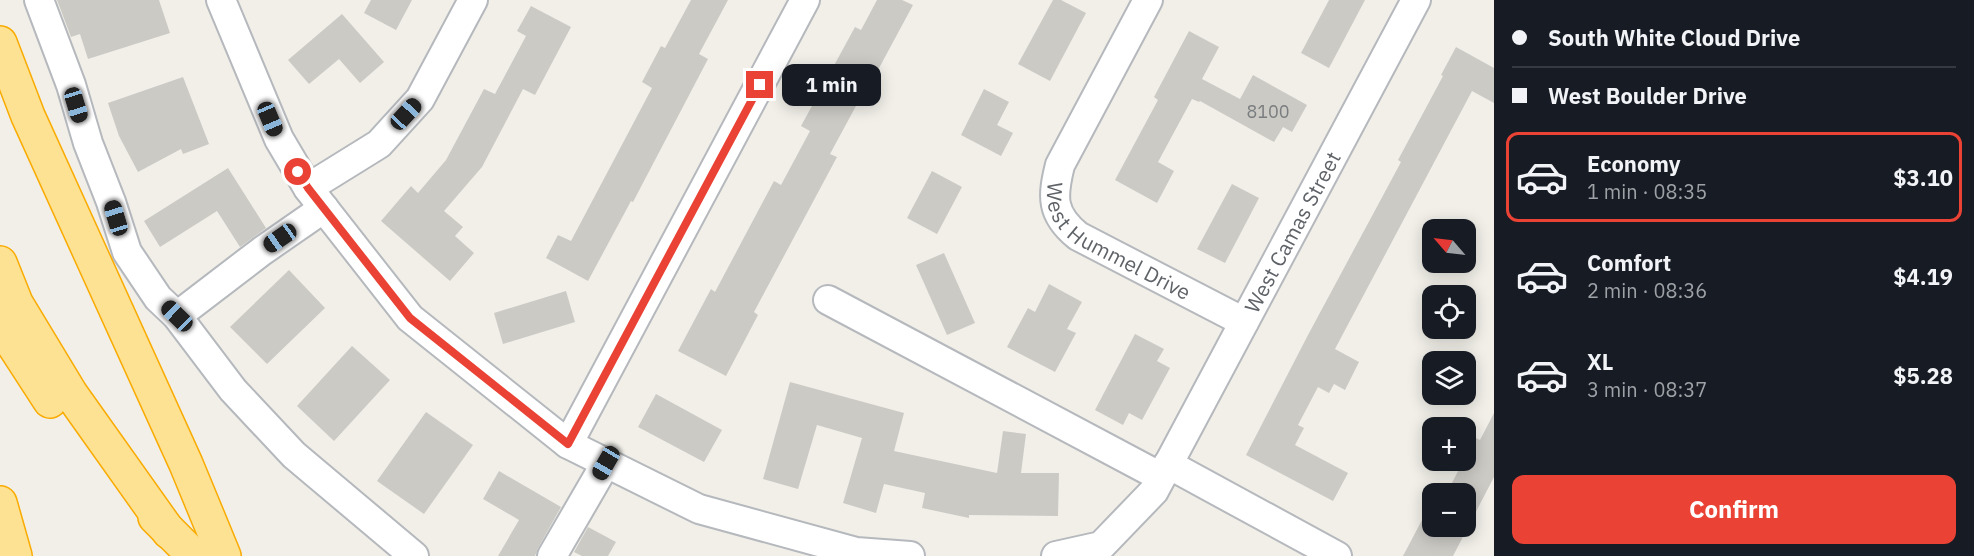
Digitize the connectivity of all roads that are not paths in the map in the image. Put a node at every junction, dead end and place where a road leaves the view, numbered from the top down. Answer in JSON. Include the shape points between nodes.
{"nodes":[{"id":1,"x":39,"y":0,"type":"edge"},
{"id":2,"x":221,"y":0,"type":"edge"},
{"id":3,"x":473,"y":0,"type":"edge"},
{"id":4,"x":805,"y":0,"type":"edge"},
{"id":5,"x":1148,"y":0,"type":"edge"},
{"id":6,"x":1416,"y":0,"type":"edge"},
{"id":7,"x":0,"y":43,"type":"edge"},
{"id":8,"x":316,"y":198,"type":"junction"},
{"id":9,"x":0,"y":263,"type":"edge"},
{"id":10,"x":828,"y":300,"type":"dead end"},
{"id":11,"x":177,"y":316,"type":"junction"},
{"id":12,"x":1244,"y":322,"type":"junction"},
{"id":13,"x":0,"y":324,"type":"edge"},
{"id":14,"x":568,"y":444,"type":"junction"},
{"id":15,"x":606,"y":463,"type":"junction"},
{"id":16,"x":1165,"y":471,"type":"junction"},
{"id":17,"x":0,"y":503,"type":"edge"},
{"id":18,"x":169,"y":532,"type":"junction"},
{"id":19,"x":15,"y":556,"type":"edge"},
{"id":20,"x":194,"y":556,"type":"edge"},
{"id":21,"x":224,"y":556,"type":"edge"},
{"id":22,"x":414,"y":556,"type":"edge"},
{"id":23,"x":552,"y":556,"type":"edge"},
{"id":24,"x":910,"y":556,"type":"edge"},
{"id":25,"x":1056,"y":556,"type":"edge"},
{"id":26,"x":1337,"y":556,"type":"edge"}],
"edges":[{"from":1,"to":11,"type":"street","via":[[127,252],[158,298]]},
{"from":2,"to":8,"type":"street","via":[[279,139]]},
{"from":3,"to":8,"type":"street","via":[[420,99],[379,144]]},
{"from":4,"to":14,"type":"street"},
{"from":5,"to":12,"type":"street","name":"West Hummel Drive","via":[[1060,165],[1055,185],[1056,209],[1064,225],[1078,236]]},
{"from":6,"to":12,"type":"street","name":"West Camas Street"},
{"from":7,"to":21,"type":"highway","via":[[28,116]]},
{"from":8,"to":11,"type":"street","via":[[262,251]]},
{"from":8,"to":14,"type":"street","via":[[410,318]]},
{"from":9,"to":18,"type":"highway","via":[[16,303],[71,394]]},
{"from":10,"to":16,"type":"street"},
{"from":11,"to":22,"type":"street","via":[[233,390],[294,455]]},
{"from":12,"to":16,"type":"street","name":"West Camas Street"},
{"from":13,"to":18,"type":"highway","via":[[54,408]]},
{"from":14,"to":15,"type":"street"},
{"from":15,"to":23,"type":"street"},
{"from":15,"to":24,"type":"street","via":[[699,509],[856,552]]},
{"from":16,"to":25,"type":"street","name":"West Camas Street","via":[[1154,490],[1101,546]]},
{"from":16,"to":26,"type":"street"},
{"from":17,"to":19,"type":"highway"},
{"from":18,"to":20,"type":"highway"}]}
